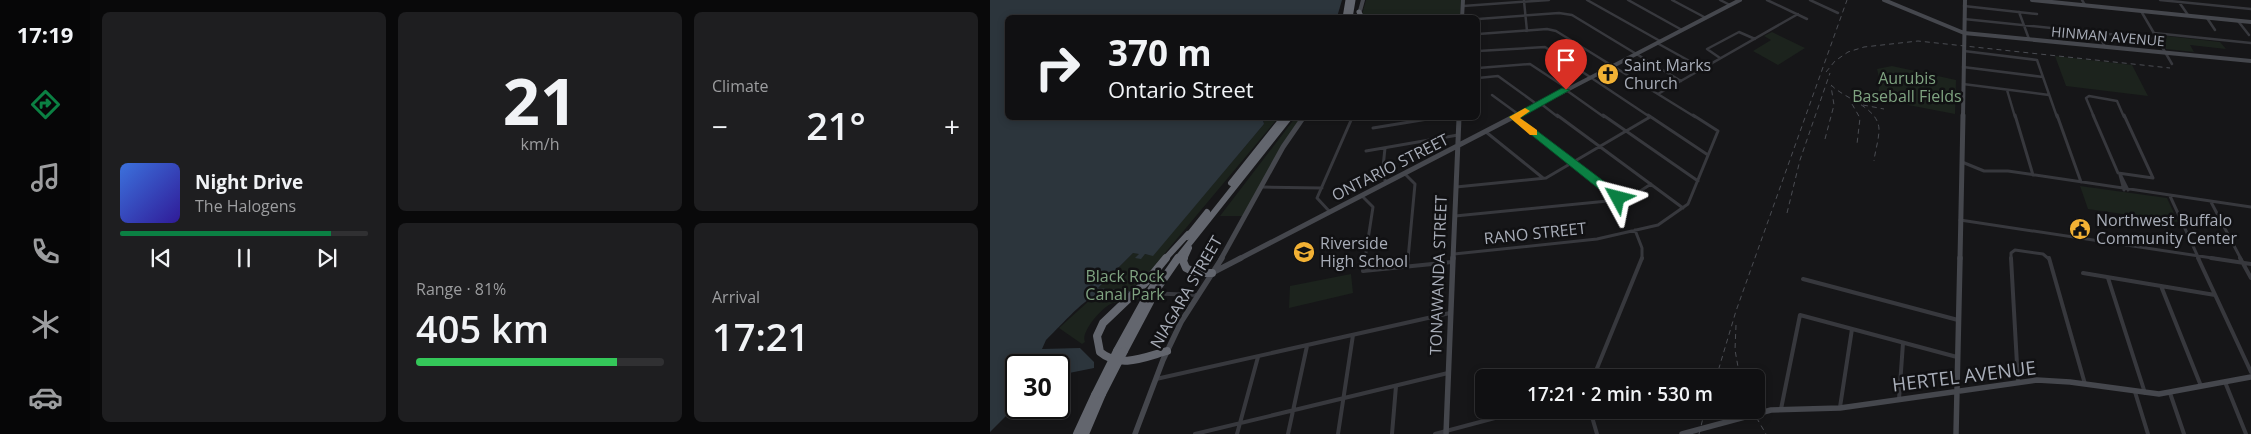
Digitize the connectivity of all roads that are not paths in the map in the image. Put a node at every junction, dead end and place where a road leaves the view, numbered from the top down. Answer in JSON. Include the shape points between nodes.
{"nodes":[{"id":1,"x":1348,"y":0,"type":"edge"},
{"id":2,"x":1353,"y":0,"type":"edge"},
{"id":3,"x":1363,"y":0,"type":"edge"},
{"id":4,"x":1463,"y":0,"type":"edge"},
{"id":5,"x":1549,"y":0,"type":"edge"},
{"id":6,"x":1587,"y":0,"type":"edge"},
{"id":7,"x":1628,"y":0,"type":"edge"},
{"id":8,"x":1672,"y":0,"type":"edge"},
{"id":9,"x":1720,"y":0,"type":"edge"},
{"id":10,"x":1740,"y":0,"type":"edge"},
{"id":11,"x":1767,"y":0,"type":"edge"},
{"id":12,"x":1810,"y":0,"type":"edge"},
{"id":13,"x":1884,"y":0,"type":"edge"},
{"id":14,"x":1964,"y":0,"type":"edge"},
{"id":15,"x":2032,"y":0,"type":"edge"},
{"id":16,"x":2082,"y":0,"type":"edge"},
{"id":17,"x":2160,"y":0,"type":"edge"},
{"id":18,"x":1524,"y":1,"type":"edge"},
{"id":19,"x":2178,"y":1,"type":"edge"},
{"id":20,"x":1730,"y":5,"type":"junction"},
{"id":21,"x":1463,"y":6,"type":"junction"},
{"id":22,"x":1964,"y":6,"type":"junction"},
{"id":23,"x":2085,"y":6,"type":"junction"},
{"id":24,"x":2251,"y":9,"type":"edge"},
{"id":25,"x":2141,"y":11,"type":"junction"},
{"id":26,"x":2019,"y":12,"type":"junction"},
{"id":27,"x":1838,"y":13,"type":"dead end"},
{"id":28,"x":1798,"y":14,"type":"junction"},
{"id":29,"x":2037,"y":14,"type":"dead end"},
{"id":30,"x":1346,"y":15,"type":"edge"},
{"id":31,"x":1350,"y":15,"type":"edge"},
{"id":32,"x":1360,"y":15,"type":"edge"},
{"id":33,"x":1462,"y":15,"type":"edge"},
{"id":34,"x":1525,"y":16,"type":"junction"},
{"id":35,"x":2188,"y":16,"type":"junction"},
{"id":36,"x":1706,"y":18,"type":"junction"},
{"id":37,"x":2206,"y":18,"type":"junction"},
{"id":38,"x":1480,"y":19,"type":"edge"},
{"id":39,"x":1807,"y":19,"type":"dead end"},
{"id":40,"x":1964,"y":19,"type":"junction"},
{"id":41,"x":2238,"y":21,"type":"junction"},
{"id":42,"x":2251,"y":22,"type":"edge"},
{"id":43,"x":2024,"y":26,"type":"junction"},
{"id":44,"x":1682,"y":30,"type":"junction"},
{"id":45,"x":2215,"y":30,"type":"dead end"},
{"id":46,"x":1526,"y":31,"type":"junction"},
{"id":47,"x":1964,"y":32,"type":"junction"},
{"id":48,"x":2098,"y":32,"type":"junction"},
{"id":49,"x":2154,"y":33,"type":"junction"},
{"id":50,"x":1480,"y":34,"type":"edge"},
{"id":51,"x":2249,"y":35,"type":"dead end"},
{"id":52,"x":1755,"y":39,"type":"junction"},
{"id":53,"x":2157,"y":39,"type":"junction"},
{"id":54,"x":2030,"y":40,"type":"junction"},
{"id":55,"x":1659,"y":42,"type":"junction"},
{"id":56,"x":2251,"y":43,"type":"edge"},
{"id":57,"x":2105,"y":47,"type":"junction"},
{"id":58,"x":1480,"y":50,"type":"edge"},
{"id":59,"x":1964,"y":51,"type":"junction"},
{"id":60,"x":2164,"y":52,"type":"junction"},
{"id":61,"x":1636,"y":54,"type":"junction"},
{"id":62,"x":1720,"y":58,"type":"junction"},
{"id":63,"x":2251,"y":61,"type":"edge"},
{"id":64,"x":2172,"y":64,"type":"dead end"},
{"id":65,"x":1613,"y":66,"type":"junction"},
{"id":66,"x":1963,"y":67,"type":"junction"},
{"id":67,"x":1480,"y":68,"type":"edge"},
{"id":68,"x":1702,"y":68,"type":"junction"},
{"id":69,"x":1591,"y":77,"type":"junction"},
{"id":70,"x":2043,"y":77,"type":"junction"},
{"id":71,"x":1480,"y":78,"type":"edge"},
{"id":72,"x":1681,"y":81,"type":"junction"},
{"id":73,"x":1963,"y":84,"type":"junction"},
{"id":74,"x":1567,"y":90,"type":"junction"},
{"id":75,"x":2007,"y":90,"type":"junction"},
{"id":76,"x":1658,"y":94,"type":"junction"},
{"id":77,"x":1492,"y":95,"type":"dead end"},
{"id":78,"x":2049,"y":95,"type":"junction"},
{"id":79,"x":1539,"y":104,"type":"junction"},
{"id":80,"x":1518,"y":115,"type":"junction"},
{"id":81,"x":1514,"y":117,"type":"junction"},
{"id":82,"x":1651,"y":117,"type":"junction"},
{"id":83,"x":1281,"y":120,"type":"edge"},
{"id":84,"x":1287,"y":120,"type":"edge"},
{"id":85,"x":1301,"y":120,"type":"edge"},
{"id":86,"x":1351,"y":120,"type":"edge"},
{"id":87,"x":1422,"y":120,"type":"edge"},
{"id":88,"x":1459,"y":120,"type":"edge"},
{"id":89,"x":1373,"y":128,"type":"dead end"},
{"id":90,"x":1486,"y":132,"type":"junction"},
{"id":91,"x":1626,"y":132,"type":"junction"},
{"id":92,"x":1458,"y":135,"type":"junction"},
{"id":93,"x":1457,"y":147,"type":"junction"},
{"id":94,"x":1600,"y":147,"type":"junction"},
{"id":95,"x":1385,"y":148,"type":"junction"},
{"id":96,"x":1366,"y":151,"type":"dead end"},
{"id":97,"x":1708,"y":155,"type":"junction"},
{"id":98,"x":1961,"y":162,"type":"junction"},
{"id":99,"x":1573,"y":163,"type":"junction"},
{"id":100,"x":1405,"y":174,"type":"junction"},
{"id":101,"x":2033,"y":175,"type":"junction"},
{"id":102,"x":2120,"y":175,"type":"junction"},
{"id":103,"x":1544,"y":179,"type":"junction"},
{"id":104,"x":1698,"y":181,"type":"junction"},
{"id":105,"x":1387,"y":183,"type":"junction"},
{"id":106,"x":2082,"y":183,"type":"junction"},
{"id":107,"x":1651,"y":184,"type":"junction"},
{"id":108,"x":1261,"y":187,"type":"junction"},
{"id":109,"x":1456,"y":187,"type":"junction"},
{"id":110,"x":1322,"y":188,"type":"junction"},
{"id":111,"x":2126,"y":190,"type":"junction"},
{"id":112,"x":1225,"y":196,"type":"junction"},
{"id":113,"x":1362,"y":196,"type":"junction"},
{"id":114,"x":2170,"y":196,"type":"junction"},
{"id":115,"x":1620,"y":200,"type":"junction"},
{"id":116,"x":2212,"y":202,"type":"junction"},
{"id":117,"x":2251,"y":207,"type":"edge"},
{"id":118,"x":1683,"y":208,"type":"junction"},
{"id":119,"x":1331,"y":212,"type":"junction"},
{"id":120,"x":1454,"y":216,"type":"junction"},
{"id":121,"x":1960,"y":220,"type":"junction"},
{"id":122,"x":1635,"y":230,"type":"junction"},
{"id":123,"x":1188,"y":234,"type":"junction"},
{"id":124,"x":1453,"y":254,"type":"junction"},
{"id":125,"x":2197,"y":256,"type":"junction"},
{"id":126,"x":1453,"y":262,"type":"junction"},
{"id":127,"x":2243,"y":263,"type":"junction"},
{"id":128,"x":2251,"y":264,"type":"edge"},
{"id":129,"x":1407,"y":267,"type":"junction"},
{"id":130,"x":1212,"y":274,"type":"junction"},
{"id":131,"x":2083,"y":274,"type":"dead end"},
{"id":132,"x":2108,"y":278,"type":"junction"},
{"id":133,"x":2251,"y":278,"type":"edge"},
{"id":134,"x":1803,"y":279,"type":"dead end"},
{"id":135,"x":2162,"y":286,"type":"junction"},
{"id":136,"x":1155,"y":287,"type":"junction"},
{"id":137,"x":1144,"y":293,"type":"dead end"},
{"id":138,"x":1197,"y":295,"type":"junction"},
{"id":139,"x":2215,"y":295,"type":"junction"},
{"id":140,"x":1451,"y":313,"type":"junction"},
{"id":141,"x":1958,"y":320,"type":"junction"},
{"id":142,"x":1852,"y":329,"type":"junction"},
{"id":143,"x":1353,"y":335,"type":"junction"},
{"id":144,"x":1903,"y":343,"type":"junction"},
{"id":145,"x":1307,"y":346,"type":"junction"},
{"id":146,"x":1167,"y":351,"type":"junction"},
{"id":147,"x":1258,"y":357,"type":"junction"},
{"id":148,"x":1957,"y":357,"type":"junction"},
{"id":149,"x":1597,"y":369,"type":"edge"},
{"id":150,"x":2251,"y":372,"type":"edge"},
{"id":151,"x":1448,"y":373,"type":"junction"},
{"id":152,"x":2251,"y":377,"type":"edge"},
{"id":153,"x":1156,"y":379,"type":"junction"},
{"id":154,"x":2225,"y":382,"type":"junction"},
{"id":155,"x":2018,"y":383,"type":"junction"},
{"id":156,"x":2085,"y":384,"type":"junction"},
{"id":157,"x":1396,"y":386,"type":"junction"},
{"id":158,"x":2202,"y":387,"type":"junction"},
{"id":159,"x":1957,"y":390,"type":"junction"},
{"id":160,"x":2135,"y":392,"type":"junction"},
{"id":161,"x":2145,"y":393,"type":"junction"},
{"id":162,"x":2170,"y":393,"type":"junction"},
{"id":163,"x":1099,"y":395,"type":"junction"},
{"id":164,"x":1344,"y":398,"type":"junction"},
{"id":165,"x":1898,"y":399,"type":"junction"},
{"id":166,"x":1840,"y":408,"type":"junction"},
{"id":167,"x":1781,"y":410,"type":"junction"},
{"id":168,"x":1293,"y":411,"type":"junction"},
{"id":169,"x":1494,"y":419,"type":"edge"},
{"id":170,"x":1592,"y":419,"type":"edge"},
{"id":171,"x":1240,"y":424,"type":"junction"},
{"id":172,"x":1446,"y":433,"type":"edge"},
{"id":173,"x":1077,"y":434,"type":"edge"},
{"id":174,"x":1085,"y":434,"type":"edge"},
{"id":175,"x":1135,"y":434,"type":"edge"},
{"id":176,"x":1195,"y":434,"type":"edge"},
{"id":177,"x":1237,"y":434,"type":"edge"},
{"id":178,"x":1288,"y":434,"type":"edge"},
{"id":179,"x":1338,"y":434,"type":"edge"},
{"id":180,"x":1392,"y":434,"type":"edge"},
{"id":181,"x":1435,"y":434,"type":"edge"},
{"id":182,"x":1596,"y":434,"type":"edge"},
{"id":183,"x":1682,"y":434,"type":"edge"},
{"id":184,"x":1956,"y":434,"type":"edge"},
{"id":185,"x":2148,"y":434,"type":"edge"},
{"id":186,"x":2184,"y":434,"type":"edge"},
{"id":187,"x":2246,"y":434,"type":"edge"}],
"edges":[{"from":1,"to":30,"type":"highway"},
{"from":2,"to":31,"type":"highway"},
{"from":3,"to":32,"type":"street"},
{"from":4,"to":21,"type":"street"},
{"from":5,"to":18,"type":"street"},
{"from":6,"to":55,"type":"street"},
{"from":7,"to":44,"type":"street"},
{"from":8,"to":36,"type":"street"},
{"from":9,"to":20,"type":"street"},
{"from":10,"to":20,"type":"street","name":"ONTARIO STREET"},
{"from":11,"to":28,"type":"street"},
{"from":12,"to":27,"type":"street"},
{"from":13,"to":47,"type":"street","name":"HINMAN AVENUE"},
{"from":14,"to":22,"type":"street"},
{"from":15,"to":23,"type":"street"},
{"from":16,"to":23,"type":"street"},
{"from":17,"to":19,"type":"street"},
{"from":18,"to":21,"type":"street"},
{"from":18,"to":34,"type":"street"},
{"from":19,"to":24,"type":"street"},
{"from":19,"to":35,"type":"street"},
{"from":20,"to":36,"type":"street","name":"ONTARIO STREET"},
{"from":21,"to":33,"type":"street"},
{"from":22,"to":26,"type":"street"},
{"from":22,"to":40,"type":"street"},
{"from":23,"to":25,"type":"street"},
{"from":25,"to":35,"type":"street"},
{"from":25,"to":49,"type":"street"},
{"from":26,"to":29,"type":"street"},
{"from":26,"to":43,"type":"street"},
{"from":28,"to":39,"type":"street"},
{"from":28,"to":52,"type":"street"},
{"from":34,"to":38,"type":"street"},
{"from":34,"to":46,"type":"street"},
{"from":34,"to":61,"type":"street","via":[[1572,15]]},
{"from":35,"to":37,"type":"street"},
{"from":36,"to":44,"type":"street","name":"ONTARIO STREET"},
{"from":37,"to":41,"type":"street"},
{"from":37,"to":45,"type":"street"},
{"from":40,"to":43,"type":"street"},
{"from":40,"to":47,"type":"street"},
{"from":41,"to":42,"type":"street"},
{"from":41,"to":51,"type":"street"},
{"from":43,"to":48,"type":"street"},
{"from":43,"to":54,"type":"street"},
{"from":44,"to":55,"type":"street","name":"ONTARIO STREET"},
{"from":46,"to":50,"type":"street"},
{"from":46,"to":65,"type":"street","via":[[1556,31]]},
{"from":47,"to":54,"type":"street","name":"HINMAN AVENUE"},
{"from":47,"to":59,"type":"street"},
{"from":48,"to":53,"type":"street"},
{"from":48,"to":57,"type":"street"},
{"from":49,"to":53,"type":"street"},
{"from":49,"to":56,"type":"street"},
{"from":52,"to":62,"type":"street"},
{"from":52,"to":62,"type":"street","via":[[1741,32],[1707,50]]},
{"from":53,"to":60,"type":"street"},
{"from":54,"to":57,"type":"street","name":"HINMAN AVENUE"},
{"from":55,"to":61,"type":"street","name":"ONTARIO STREET"},
{"from":55,"to":68,"type":"street"},
{"from":57,"to":60,"type":"street","name":"HINMAN AVENUE"},
{"from":58,"to":69,"type":"street","via":[[1544,46]]},
{"from":59,"to":66,"type":"street"},
{"from":59,"to":70,"type":"street","via":[[2037,60]]},
{"from":60,"to":63,"type":"street","name":"HINMAN AVENUE"},
{"from":60,"to":64,"type":"street"},
{"from":61,"to":65,"type":"street","name":"ONTARIO STREET"},
{"from":61,"to":72,"type":"street"},
{"from":62,"to":68,"type":"street"},
{"from":65,"to":69,"type":"street","name":"ONTARIO STREET"},
{"from":65,"to":76,"type":"street"},
{"from":66,"to":70,"type":"street"},
{"from":66,"to":73,"type":"street"},
{"from":67,"to":74,"type":"street","via":[[1530,64]]},
{"from":68,"to":72,"type":"street"},
{"from":69,"to":74,"type":"street","name":"ONTARIO STREET"},
{"from":69,"to":82,"type":"street"},
{"from":70,"to":78,"type":"street"},
{"from":71,"to":79,"type":"street","via":[[1498,76]]},
{"from":72,"to":76,"type":"street"},
{"from":73,"to":75,"type":"street"},
{"from":73,"to":98,"type":"street"},
{"from":74,"to":79,"type":"street","name":"ONTARIO STREET"},
{"from":74,"to":91,"type":"street"},
{"from":75,"to":78,"type":"street"},
{"from":75,"to":101,"type":"street"},
{"from":76,"to":97,"type":"street","name":"RANO STREET","via":[[1718,131]]},
{"from":77,"to":80,"type":"street"},
{"from":78,"to":106,"type":"street"},
{"from":79,"to":80,"type":"street","name":"ONTARIO STREET"},
{"from":79,"to":94,"type":"street"},
{"from":80,"to":81,"type":"street","name":"ONTARIO STREET"},
{"from":81,"to":90,"type":"street","name":"ONTARIO STREET"},
{"from":81,"to":99,"type":"street"},
{"from":82,"to":91,"type":"street"},
{"from":82,"to":97,"type":"street"},
{"from":83,"to":123,"type":"highway"},
{"from":84,"to":112,"type":"highway"},
{"from":85,"to":108,"type":"street","name":"NIAGARA STREET"},
{"from":86,"to":110,"type":"street"},
{"from":87,"to":89,"type":"street"},
{"from":88,"to":92,"type":"street","name":"TONAWANDA STREET"},
{"from":90,"to":93,"type":"street","name":"ONTARIO STREET"},
{"from":90,"to":103,"type":"street"},
{"from":91,"to":94,"type":"street"},
{"from":91,"to":104,"type":"street"},
{"from":92,"to":93,"type":"street","name":"TONAWANDA STREET"},
{"from":92,"to":95,"type":"street"},
{"from":93,"to":100,"type":"street","name":"ONTARIO STREET"},
{"from":93,"to":109,"type":"street","name":"TONAWANDA STREET"},
{"from":94,"to":99,"type":"street"},
{"from":94,"to":107,"type":"street"},
{"from":95,"to":96,"type":"street"},
{"from":95,"to":105,"type":"street","via":[[1382,177]]},
{"from":97,"to":104,"type":"street","name":"RANO STREET"},
{"from":98,"to":101,"type":"street","via":[[1984,171]]},
{"from":98,"to":121,"type":"street"},
{"from":99,"to":103,"type":"street"},
{"from":99,"to":115,"type":"street"},
{"from":100,"to":105,"type":"street","name":"ONTARIO STREET"},
{"from":100,"to":129,"type":"street","via":[[1415,184]]},
{"from":101,"to":106,"type":"street"},
{"from":102,"to":102,"type":"street","via":[[2086,98],[2087,96],[2116,101],[2153,176],[2149,179]]},
{"from":102,"to":111,"type":"street"},
{"from":103,"to":109,"type":"street"},
{"from":104,"to":118,"type":"street","name":"RANO STREET"},
{"from":105,"to":113,"type":"street","name":"ONTARIO STREET"},
{"from":106,"to":111,"type":"street"},
{"from":107,"to":115,"type":"street","via":[[1628,199]]},
{"from":107,"to":118,"type":"street"},
{"from":108,"to":110,"type":"street"},
{"from":108,"to":130,"type":"street","name":"NIAGARA STREET"},
{"from":109,"to":120,"type":"street","name":"TONAWANDA STREET"},
{"from":110,"to":119,"type":"street","via":[[1318,198]]},
{"from":111,"to":114,"type":"street"},
{"from":112,"to":130,"type":"highway","via":[[1183,261],[1192,272]]},
{"from":112,"to":136,"type":"highway"},
{"from":113,"to":119,"type":"street","name":"ONTARIO STREET"},
{"from":113,"to":129,"type":"street","via":[[1373,207],[1363,271]]},
{"from":114,"to":116,"type":"street"},
{"from":114,"to":125,"type":"street"},
{"from":115,"to":120,"type":"street"},
{"from":116,"to":117,"type":"street"},
{"from":116,"to":127,"type":"street"},
{"from":118,"to":122,"type":"street","name":"RANO STREET","via":[[1658,225]]},
{"from":119,"to":130,"type":"street","name":"ONTARIO STREET"},
{"from":120,"to":124,"type":"street","name":"TONAWANDA STREET"},
{"from":121,"to":125,"type":"street"},
{"from":121,"to":141,"type":"street"},
{"from":122,"to":124,"type":"street","name":"RANO STREET","via":[[1593,239]]},
{"from":122,"to":149,"type":"street","via":[[1642,248],[1641,262]]},
{"from":123,"to":136,"type":"highway"},
{"from":123,"to":146,"type":"highway","via":[[1098,332],[1098,346],[1110,359],[1125,361]]},
{"from":124,"to":126,"type":"street","name":"TONAWANDA STREET"},
{"from":125,"to":127,"type":"street"},
{"from":125,"to":139,"type":"street"},
{"from":126,"to":129,"type":"street"},
{"from":126,"to":140,"type":"street","name":"TONAWANDA STREET"},
{"from":127,"to":128,"type":"street"},
{"from":127,"to":133,"type":"street"},
{"from":130,"to":138,"type":"street","name":"NIAGARA STREET"},
{"from":131,"to":132,"type":"street"},
{"from":132,"to":135,"type":"street"},
{"from":132,"to":161,"type":"street"},
{"from":134,"to":141,"type":"street"},
{"from":135,"to":139,"type":"street"},
{"from":135,"to":158,"type":"street"},
{"from":136,"to":163,"type":"highway","bridge":true},
{"from":137,"to":138,"type":"street"},
{"from":138,"to":146,"type":"street","name":"NIAGARA STREET"},
{"from":139,"to":150,"type":"street"},
{"from":140,"to":143,"type":"street"},
{"from":140,"to":151,"type":"street","name":"TONAWANDA STREET"},
{"from":141,"to":148,"type":"street"},
{"from":142,"to":144,"type":"street"},
{"from":142,"to":166,"type":"street"},
{"from":142,"to":167,"type":"street","via":[[1800,315]]},
{"from":143,"to":145,"type":"street"},
{"from":143,"to":164,"type":"street"},
{"from":144,"to":148,"type":"street"},
{"from":144,"to":165,"type":"street"},
{"from":145,"to":147,"type":"street"},
{"from":145,"to":168,"type":"street"},
{"from":146,"to":153,"type":"street","name":"NIAGARA STREET"},
{"from":147,"to":153,"type":"street"},
{"from":147,"to":171,"type":"street"},
{"from":148,"to":159,"type":"street"},
{"from":151,"to":157,"type":"street"},
{"from":151,"to":172,"type":"street","name":"TONAWANDA STREET"},
{"from":152,"to":154,"type":"street","name":"HERTEL AVENUE"},
{"from":153,"to":175,"type":"street","name":"NIAGARA STREET"},
{"from":154,"to":158,"type":"street","name":"HERTEL AVENUE"},
{"from":154,"to":187,"type":"street"},
{"from":155,"to":156,"type":"street","name":"HERTEL AVENUE","via":[[2053,381]]},
{"from":155,"to":156,"type":"street","via":[[2012,269],[2015,250],[2049,258]]},
{"from":155,"to":159,"type":"street","name":"HERTEL AVENUE"},
{"from":156,"to":160,"type":"street","name":"HERTEL AVENUE"},
{"from":157,"to":164,"type":"street"},
{"from":157,"to":180,"type":"street"},
{"from":158,"to":162,"type":"street","name":"HERTEL AVENUE"},
{"from":159,"to":165,"type":"street","name":"HERTEL AVENUE"},
{"from":159,"to":184,"type":"street"},
{"from":160,"to":161,"type":"street","name":"HERTEL AVENUE"},
{"from":160,"to":185,"type":"street"},
{"from":161,"to":162,"type":"street","name":"HERTEL AVENUE"},
{"from":162,"to":186,"type":"street"},
{"from":163,"to":173,"type":"highway"},
{"from":163,"to":174,"type":"highway"},
{"from":164,"to":168,"type":"street"},
{"from":164,"to":179,"type":"street"},
{"from":165,"to":166,"type":"street","name":"HERTEL AVENUE"},
{"from":166,"to":167,"type":"street","name":"HERTEL AVENUE"},
{"from":167,"to":183,"type":"street","name":"HERTEL AVENUE","via":[[1757,413]]},
{"from":168,"to":171,"type":"street"},
{"from":168,"to":178,"type":"street"},
{"from":169,"to":172,"type":"street"},
{"from":170,"to":182,"type":"street"},
{"from":171,"to":176,"type":"street"},
{"from":171,"to":177,"type":"street"},
{"from":172,"to":181,"type":"street"}]}
